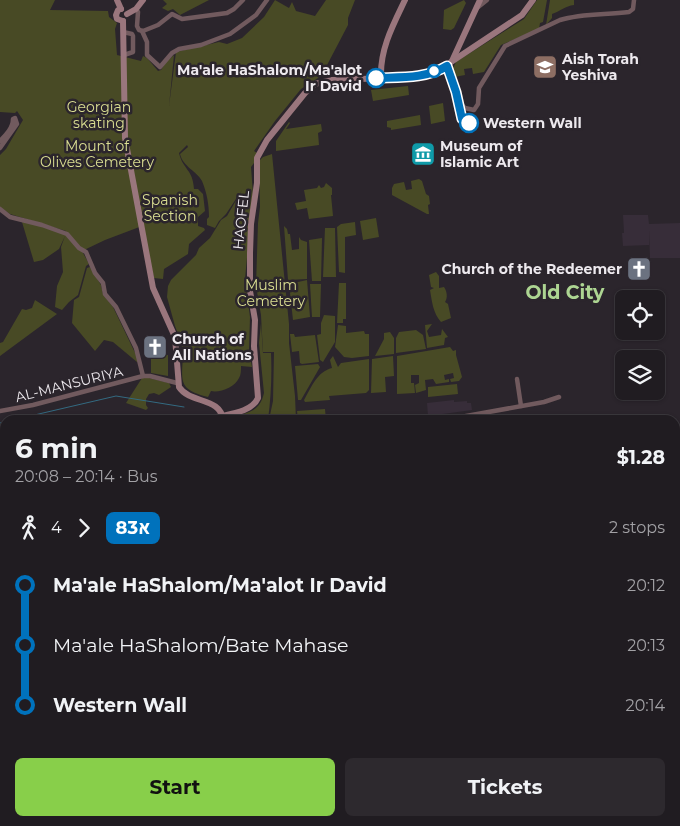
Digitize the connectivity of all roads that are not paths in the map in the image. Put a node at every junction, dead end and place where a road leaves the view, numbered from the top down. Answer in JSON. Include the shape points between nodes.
{"nodes":[{"id":1,"x":117,"y":0,"type":"edge"},
{"id":2,"x":144,"y":0,"type":"edge"},
{"id":3,"x":243,"y":0,"type":"edge"},
{"id":4,"x":267,"y":0,"type":"edge"},
{"id":5,"x":406,"y":0,"type":"edge"},
{"id":6,"x":480,"y":0,"type":"edge"},
{"id":7,"x":487,"y":0,"type":"edge"},
{"id":8,"x":533,"y":0,"type":"edge"},
{"id":9,"x":634,"y":0,"type":"edge"},
{"id":10,"x":477,"y":8,"type":"junction"},
{"id":11,"x":120,"y":9,"type":"junction"},
{"id":12,"x":136,"y":9,"type":"junction"},
{"id":13,"x":127,"y":14,"type":"junction"},
{"id":14,"x":123,"y":21,"type":"junction"},
{"id":15,"x":142,"y":31,"type":"junction"},
{"id":16,"x":450,"y":63,"type":"junction"},
{"id":17,"x":381,"y":78,"type":"junction"},
{"id":18,"x":0,"y":141,"type":"edge"},
{"id":19,"x":0,"y":148,"type":"edge"},
{"id":20,"x":0,"y":209,"type":"edge"},
{"id":21,"x":143,"y":376,"type":"junction"},
{"id":22,"x":517,"y":379,"type":"dead end"},
{"id":23,"x":177,"y":384,"type":"junction"},
{"id":24,"x":559,"y":397,"type":"dead end"},
{"id":25,"x":521,"y":406,"type":"junction"},
{"id":26,"x":0,"y":411,"type":"edge"},
{"id":27,"x":217,"y":415,"type":"edge"},
{"id":28,"x":229,"y":415,"type":"edge"},
{"id":29,"x":472,"y":415,"type":"edge"}],
"edges":[{"from":1,"to":11,"type":"street"},
{"from":2,"to":12,"type":"street"},
{"from":3,"to":15,"type":"street","via":[[227,13],[182,19],[174,14]]},
{"from":4,"to":15,"type":"street","via":[[256,15],[230,34],[179,49],[160,67],[147,55]]},
{"from":5,"to":17,"type":"street","via":[[386,45],[381,61]]},
{"from":6,"to":10,"type":"street"},
{"from":7,"to":10,"type":"street"},
{"from":8,"to":16,"type":"street","name":"HAOFEL","via":[[522,15]]},
{"from":9,"to":16,"type":"street","via":[[631,11],[564,18],[505,46],[479,88],[478,104],[474,110],[461,104]]},
{"from":10,"to":16,"type":"street"},
{"from":11,"to":13,"type":"street","via":[[126,10]]},
{"from":11,"to":14,"type":"street","via":[[116,15]]},
{"from":12,"to":13,"type":"street"},
{"from":12,"to":15,"type":"street","via":[[136,24]]},
{"from":13,"to":14,"type":"street"},
{"from":14,"to":23,"type":"street","via":[[125,138],[153,288],[176,342]]},
{"from":16,"to":17,"type":"street","name":"HAOFEL","via":[[426,71]]},
{"from":17,"to":28,"type":"street","name":"HAOFEL","via":[[332,80],[310,87],[261,147],[256,168],[249,282],[255,320],[258,398],[250,408]]},
{"from":18,"to":19,"type":"street","via":[[15,118],[17,124]]},
{"from":20,"to":21,"type":"street","via":[[10,217],[67,234],[86,252],[103,283],[105,294],[116,307],[136,348]]},
{"from":21,"to":23,"type":"street"},
{"from":21,"to":26,"type":"street","name":"AL-MANSURIYA"},
{"from":22,"to":25,"type":"street"},
{"from":23,"to":27,"type":"street","via":[[185,394],[203,401]]},
{"from":24,"to":25,"type":"street"},
{"from":25,"to":29,"type":"street"}]}
